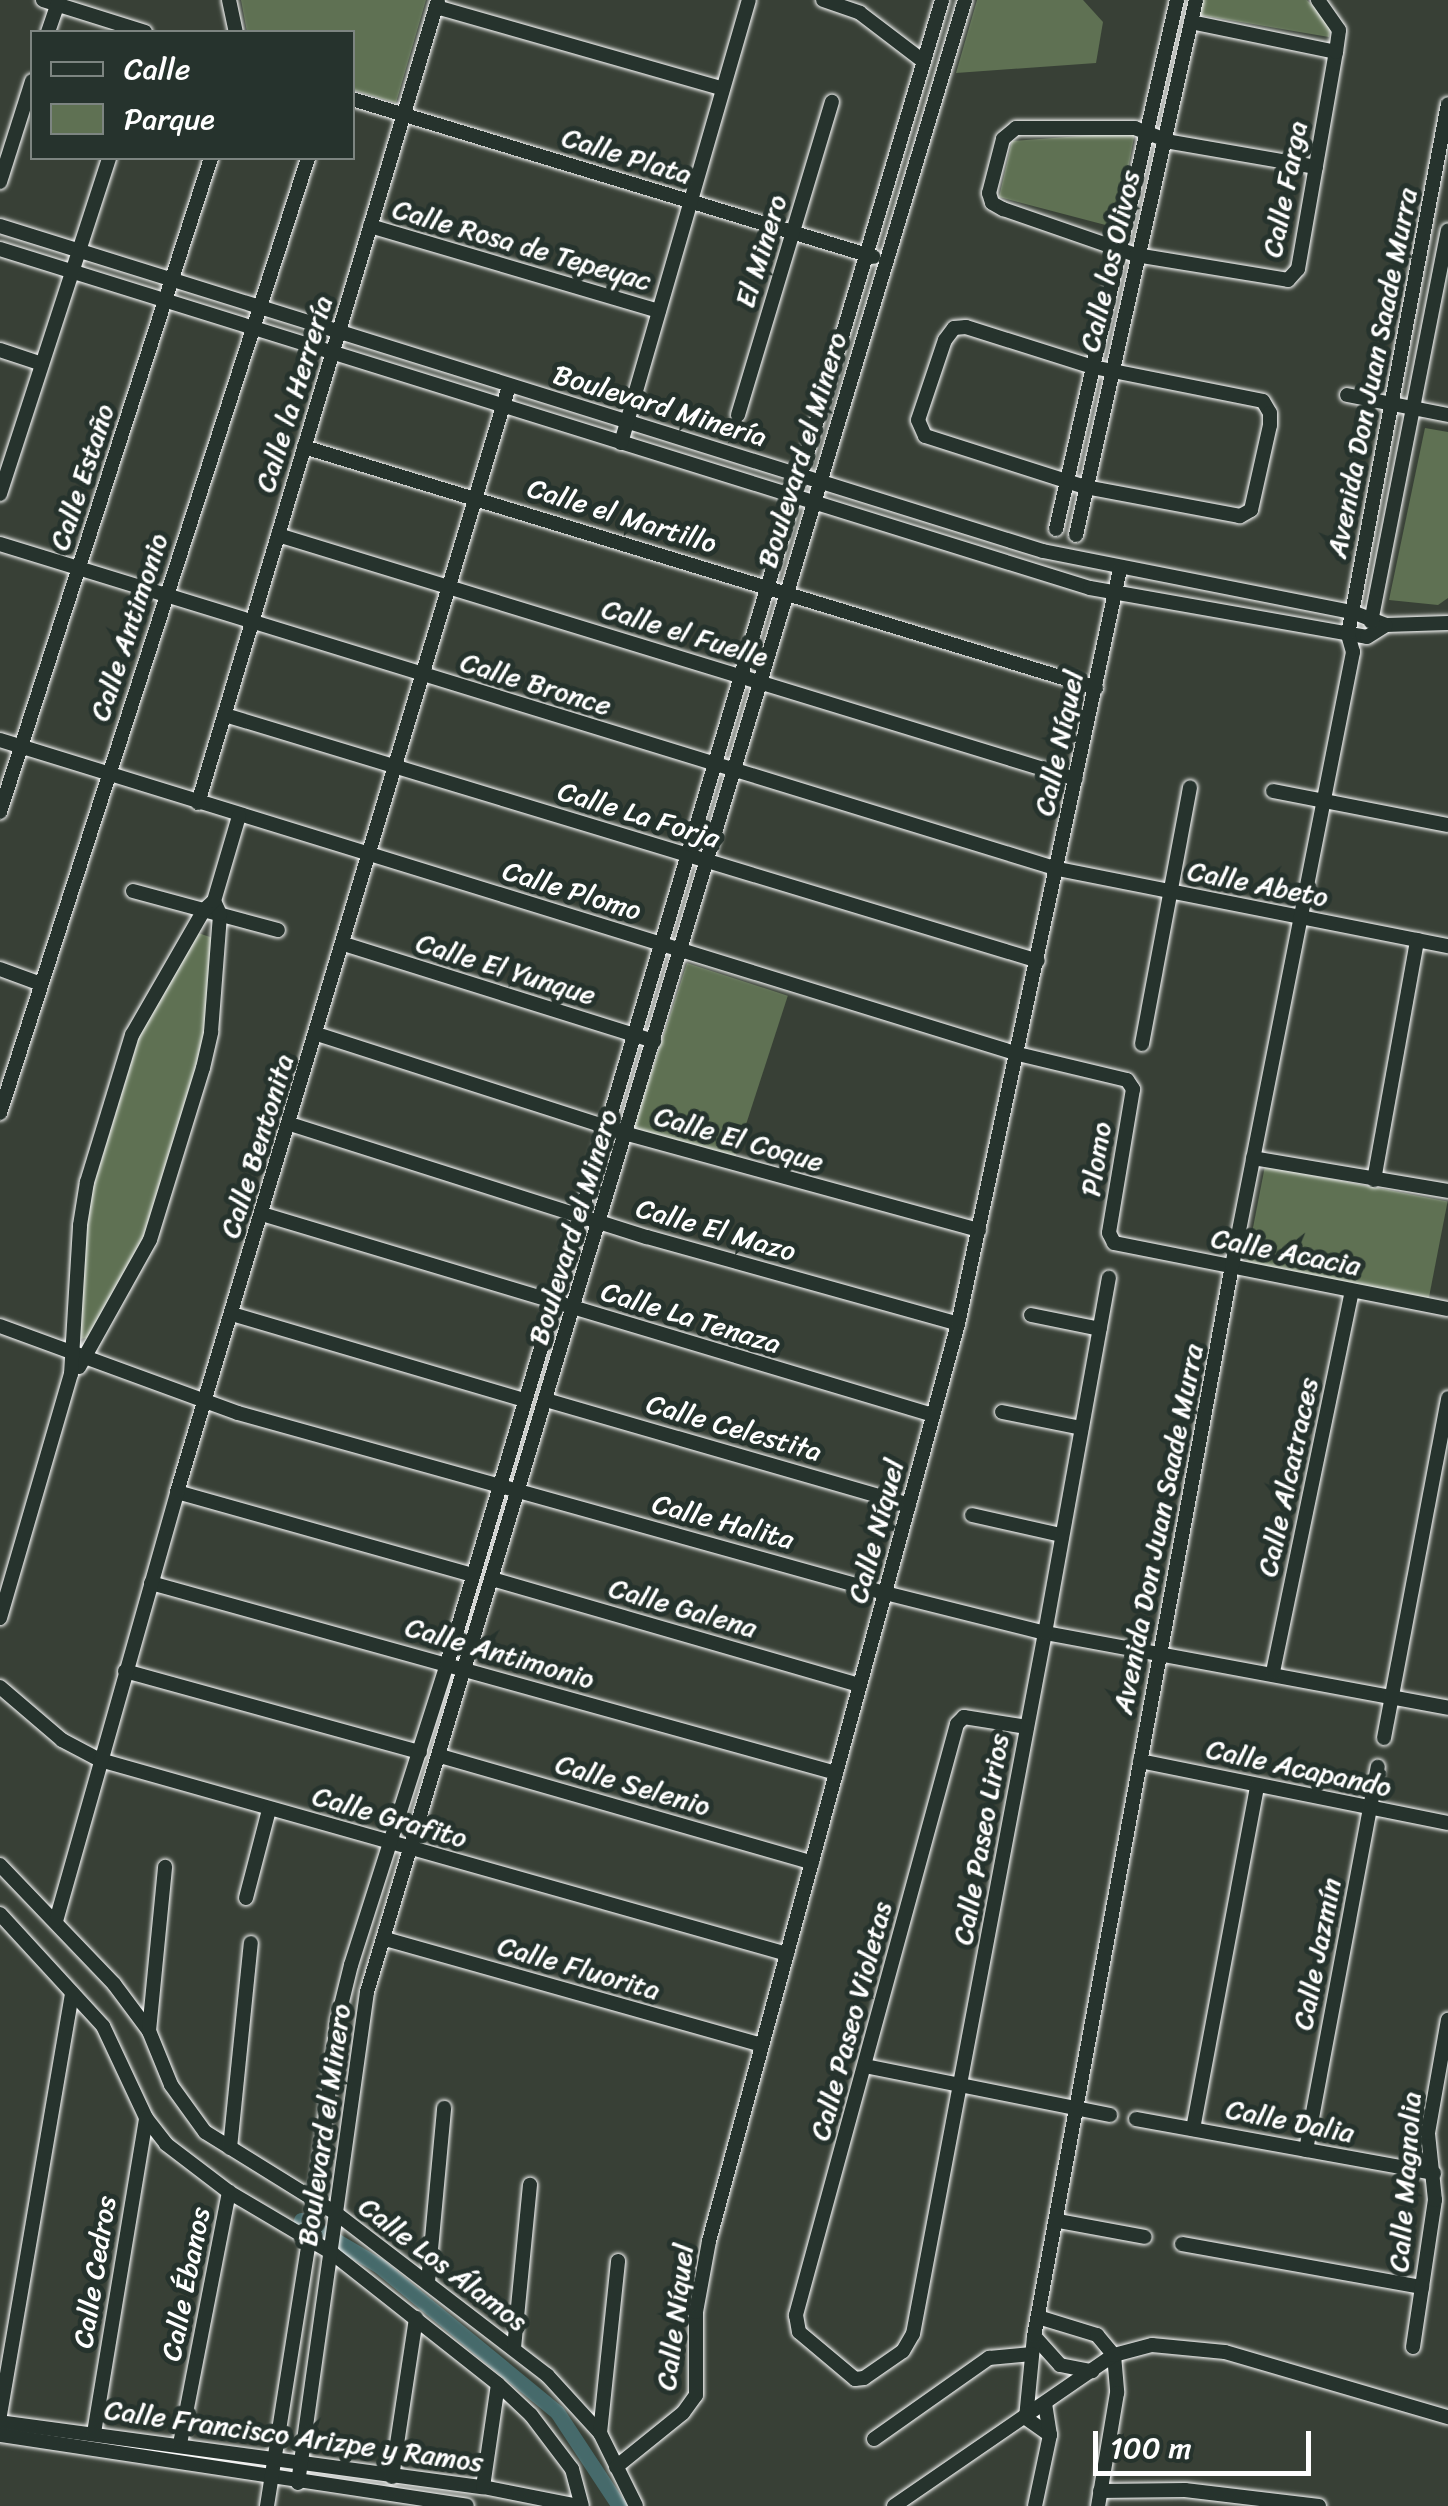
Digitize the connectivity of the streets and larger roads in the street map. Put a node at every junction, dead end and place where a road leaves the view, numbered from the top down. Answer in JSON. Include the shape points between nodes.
{"nodes":[{"id":1,"x":229,"y":0,"type":"edge"},
{"id":2,"x":748,"y":0,"type":"edge"},
{"id":3,"x":824,"y":0,"type":"edge"},
{"id":4,"x":942,"y":0,"type":"edge"},
{"id":5,"x":965,"y":0,"type":"edge"},
{"id":6,"x":1176,"y":0,"type":"edge"},
{"id":7,"x":1196,"y":0,"type":"edge"},
{"id":8,"x":1318,"y":0,"type":"edge"},
{"id":9,"x":53,"y":2,"type":"edge"},
{"id":10,"x":437,"y":4,"type":"edge"},
{"id":11,"x":862,"y":7,"type":"edge"},
{"id":12,"x":1191,"y":22,"type":"junction"},
{"id":13,"x":48,"y":30,"type":"edge"},
{"id":14,"x":139,"y":30,"type":"edge"},
{"id":15,"x":236,"y":30,"type":"edge"},
{"id":16,"x":1336,"y":52,"type":"junction"},
{"id":17,"x":923,"y":61,"type":"junction"},
{"id":18,"x":30,"y":88,"type":"edge"},
{"id":19,"x":723,"y":89,"type":"junction"},
{"id":20,"x":355,"y":100,"type":"edge"},
{"id":21,"x":832,"y":102,"type":"dead end"},
{"id":22,"x":1448,"y":104,"type":"edge"},
{"id":23,"x":404,"y":115,"type":"junction"},
{"id":24,"x":1146,"y":131,"type":"junction"},
{"id":25,"x":1164,"y":138,"type":"junction"},
{"id":26,"x":109,"y":160,"type":"edge"},
{"id":27,"x":210,"y":160,"type":"edge"},
{"id":28,"x":307,"y":160,"type":"edge"},
{"id":29,"x":1316,"y":168,"type":"junction"},
{"id":30,"x":0,"y":182,"type":"edge"},
{"id":31,"x":691,"y":201,"type":"junction"},
{"id":32,"x":1429,"y":204,"type":"junction"},
{"id":33,"x":1448,"y":208,"type":"edge"},
{"id":34,"x":0,"y":226,"type":"edge"},
{"id":35,"x":370,"y":226,"type":"junction"},
{"id":36,"x":1448,"y":230,"type":"edge"},
{"id":37,"x":792,"y":232,"type":"junction"},
{"id":38,"x":0,"y":249,"type":"edge"},
{"id":39,"x":1119,"y":250,"type":"junction"},
{"id":40,"x":79,"y":252,"type":"junction"},
{"id":41,"x":865,"y":254,"type":"junction"},
{"id":42,"x":1136,"y":255,"type":"junction"},
{"id":43,"x":886,"y":260,"type":"junction"},
{"id":44,"x":72,"y":272,"type":"junction"},
{"id":45,"x":171,"y":281,"type":"junction"},
{"id":46,"x":165,"y":302,"type":"junction"},
{"id":47,"x":259,"y":309,"type":"junction"},
{"id":48,"x":659,"y":311,"type":"junction"},
{"id":49,"x":252,"y":330,"type":"junction"},
{"id":50,"x":338,"y":334,"type":"junction"},
{"id":51,"x":0,"y":350,"type":"edge"},
{"id":52,"x":332,"y":354,"type":"junction"},
{"id":53,"x":42,"y":364,"type":"junction"},
{"id":54,"x":1093,"y":367,"type":"junction"},
{"id":55,"x":1111,"y":370,"type":"junction"},
{"id":56,"x":509,"y":386,"type":"junction"},
{"id":57,"x":1348,"y":395,"type":"dead end"},
{"id":58,"x":1392,"y":404,"type":"junction"},
{"id":59,"x":502,"y":406,"type":"junction"},
{"id":60,"x":1415,"y":409,"type":"junction"},
{"id":61,"x":738,"y":414,"type":"dead end"},
{"id":62,"x":1448,"y":414,"type":"edge"},
{"id":63,"x":627,"y":422,"type":"junction"},
{"id":64,"x":621,"y":442,"type":"junction"},
{"id":65,"x":304,"y":447,"type":"junction"},
{"id":66,"x":7,"y":450,"type":"edge"},
{"id":67,"x":799,"y":475,"type":"junction"},
{"id":68,"x":819,"y":481,"type":"junction"},
{"id":69,"x":1067,"y":482,"type":"junction"},
{"id":70,"x":1086,"y":487,"type":"junction"},
{"id":71,"x":0,"y":494,"type":"edge"},
{"id":72,"x":476,"y":498,"type":"junction"},
{"id":73,"x":792,"y":498,"type":"junction"},
{"id":74,"x":812,"y":504,"type":"junction"},
{"id":75,"x":1056,"y":529,"type":"dead end"},
{"id":76,"x":1076,"y":534,"type":"dead end"},
{"id":77,"x":278,"y":535,"type":"junction"},
{"id":78,"x":0,"y":544,"type":"edge"},
{"id":79,"x":78,"y":569,"type":"junction"},
{"id":80,"x":1120,"y":569,"type":"junction"},
{"id":81,"x":767,"y":585,"type":"junction"},
{"id":82,"x":449,"y":586,"type":"junction"},
{"id":83,"x":786,"y":591,"type":"junction"},
{"id":84,"x":1116,"y":594,"type":"junction"},
{"id":85,"x":165,"y":597,"type":"junction"},
{"id":86,"x":1352,"y":612,"type":"junction"},
{"id":87,"x":1372,"y":616,"type":"junction"},
{"id":88,"x":252,"y":623,"type":"junction"},
{"id":89,"x":1448,"y":623,"type":"edge"},
{"id":90,"x":1386,"y":626,"type":"junction"},
{"id":91,"x":1348,"y":634,"type":"junction"},
{"id":92,"x":1367,"y":637,"type":"junction"},
{"id":93,"x":1353,"y":652,"type":"junction"},
{"id":94,"x":423,"y":675,"type":"junction"},
{"id":95,"x":743,"y":677,"type":"junction"},
{"id":96,"x":762,"y":682,"type":"junction"},
{"id":97,"x":1096,"y":688,"type":"junction"},
{"id":98,"x":225,"y":714,"type":"junction"},
{"id":99,"x":0,"y":740,"type":"edge"},
{"id":100,"x":21,"y":747,"type":"junction"},
{"id":101,"x":716,"y":765,"type":"junction"},
{"id":102,"x":396,"y":766,"type":"junction"},
{"id":103,"x":736,"y":771,"type":"junction"},
{"id":104,"x":108,"y":775,"type":"junction"},
{"id":105,"x":1076,"y":780,"type":"junction"},
{"id":106,"x":1190,"y":787,"type":"dead end"},
{"id":107,"x":1273,"y":791,"type":"dead end"},
{"id":108,"x":1322,"y":800,"type":"junction"},
{"id":109,"x":198,"y":803,"type":"junction"},
{"id":110,"x":0,"y":812,"type":"edge"},
{"id":111,"x":238,"y":816,"type":"junction"},
{"id":112,"x":1448,"y":825,"type":"edge"},
{"id":113,"x":370,"y":855,"type":"junction"},
{"id":114,"x":690,"y":857,"type":"junction"},
{"id":115,"x":708,"y":863,"type":"junction"},
{"id":116,"x":1058,"y":870,"type":"junction"},
{"id":117,"x":133,"y":891,"type":"dead end"},
{"id":118,"x":1171,"y":893,"type":"junction"},
{"id":119,"x":212,"y":908,"type":"junction"},
{"id":120,"x":1299,"y":917,"type":"junction"},
{"id":121,"x":278,"y":930,"type":"dead end"},
{"id":122,"x":1417,"y":940,"type":"junction"},
{"id":123,"x":344,"y":944,"type":"junction"},
{"id":124,"x":662,"y":945,"type":"junction"},
{"id":125,"x":1448,"y":946,"type":"edge"},
{"id":126,"x":681,"y":950,"type":"junction"},
{"id":127,"x":1038,"y":962,"type":"junction"},
{"id":128,"x":0,"y":970,"type":"edge"},
{"id":129,"x":42,"y":984,"type":"junction"},
{"id":130,"x":317,"y":1034,"type":"junction"},
{"id":131,"x":634,"y":1035,"type":"junction"},
{"id":132,"x":654,"y":1040,"type":"junction"},
{"id":133,"x":1142,"y":1044,"type":"dead end"},
{"id":134,"x":1018,"y":1054,"type":"junction"},
{"id":135,"x":1130,"y":1082,"type":"joint"},
{"id":136,"x":0,"y":1113,"type":"edge"},
{"id":137,"x":290,"y":1124,"type":"junction"},
{"id":138,"x":606,"y":1128,"type":"junction"},
{"id":139,"x":628,"y":1134,"type":"junction"},
{"id":140,"x":1253,"y":1158,"type":"junction"},
{"id":141,"x":1374,"y":1180,"type":"junction"},
{"id":142,"x":1448,"y":1191,"type":"edge"},
{"id":143,"x":262,"y":1214,"type":"junction"},
{"id":144,"x":582,"y":1215,"type":"junction"},
{"id":145,"x":600,"y":1222,"type":"junction"},
{"id":146,"x":979,"y":1230,"type":"junction"},
{"id":147,"x":1114,"y":1243,"type":"joint"},
{"id":148,"x":1232,"y":1266,"type":"junction"},
{"id":149,"x":1109,"y":1278,"type":"dead end"},
{"id":150,"x":1352,"y":1291,"type":"junction"},
{"id":151,"x":555,"y":1303,"type":"junction"},
{"id":152,"x":1448,"y":1308,"type":"edge"},
{"id":153,"x":574,"y":1309,"type":"junction"},
{"id":154,"x":232,"y":1314,"type":"junction"},
{"id":155,"x":1031,"y":1315,"type":"dead end"},
{"id":156,"x":958,"y":1324,"type":"junction"},
{"id":157,"x":0,"y":1326,"type":"edge"},
{"id":158,"x":1100,"y":1329,"type":"junction"},
{"id":159,"x":78,"y":1356,"type":"junction"},
{"id":160,"x":1448,"y":1398,"type":"edge"},
{"id":161,"x":525,"y":1400,"type":"junction"},
{"id":162,"x":546,"y":1400,"type":"junction"},
{"id":163,"x":205,"y":1403,"type":"junction"},
{"id":164,"x":1002,"y":1412,"type":"dead end"},
{"id":165,"x":934,"y":1416,"type":"junction"},
{"id":166,"x":1081,"y":1428,"type":"junction"},
{"id":167,"x":498,"y":1486,"type":"junction"},
{"id":168,"x":518,"y":1491,"type":"junction"},
{"id":169,"x":177,"y":1492,"type":"junction"},
{"id":170,"x":909,"y":1505,"type":"junction"},
{"id":171,"x":972,"y":1516,"type":"dead end"},
{"id":172,"x":1061,"y":1536,"type":"junction"},
{"id":173,"x":473,"y":1575,"type":"junction"},
{"id":174,"x":492,"y":1579,"type":"junction"},
{"id":175,"x":151,"y":1583,"type":"junction"},
{"id":176,"x":885,"y":1592,"type":"junction"},
{"id":177,"x":0,"y":1618,"type":"edge"},
{"id":178,"x":1045,"y":1633,"type":"junction"},
{"id":179,"x":1160,"y":1654,"type":"junction"},
{"id":180,"x":447,"y":1664,"type":"junction"},
{"id":181,"x":465,"y":1669,"type":"junction"},
{"id":182,"x":125,"y":1670,"type":"junction"},
{"id":183,"x":1274,"y":1672,"type":"junction"},
{"id":184,"x":860,"y":1685,"type":"junction"},
{"id":185,"x":0,"y":1687,"type":"edge"},
{"id":186,"x":1391,"y":1696,"type":"junction"},
{"id":187,"x":1448,"y":1708,"type":"edge"},
{"id":188,"x":1027,"y":1727,"type":"junction"},
{"id":189,"x":1384,"y":1738,"type":"dead end"},
{"id":190,"x":420,"y":1752,"type":"junction"},
{"id":191,"x":440,"y":1756,"type":"junction"},
{"id":192,"x":100,"y":1760,"type":"junction"},
{"id":193,"x":1140,"y":1760,"type":"junction"},
{"id":194,"x":1378,"y":1767,"type":"dead end"},
{"id":195,"x":836,"y":1773,"type":"junction"},
{"id":196,"x":1257,"y":1786,"type":"junction"},
{"id":197,"x":1370,"y":1809,"type":"junction"},
{"id":198,"x":268,"y":1810,"type":"junction"},
{"id":199,"x":1448,"y":1823,"type":"edge"},
{"id":200,"x":392,"y":1844,"type":"junction"},
{"id":201,"x":412,"y":1849,"type":"junction"},
{"id":202,"x":812,"y":1862,"type":"junction"},
{"id":203,"x":0,"y":1865,"type":"edge"},
{"id":204,"x":164,"y":1867,"type":"dead end"},
{"id":205,"x":246,"y":1898,"type":"dead end"},
{"id":206,"x":0,"y":1914,"type":"edge"},
{"id":207,"x":56,"y":1921,"type":"junction"},
{"id":208,"x":384,"y":1939,"type":"junction"},
{"id":209,"x":251,"y":1943,"type":"dead end"},
{"id":210,"x":786,"y":1954,"type":"junction"},
{"id":211,"x":72,"y":1993,"type":"junction"},
{"id":212,"x":1448,"y":2020,"type":"edge"},
{"id":213,"x":149,"y":2031,"type":"junction"},
{"id":214,"x":761,"y":2045,"type":"junction"},
{"id":215,"x":865,"y":2066,"type":"junction"},
{"id":216,"x":961,"y":2086,"type":"junction"},
{"id":217,"x":444,"y":2108,"type":"dead end"},
{"id":218,"x":1076,"y":2108,"type":"junction"},
{"id":219,"x":1110,"y":2114,"type":"dead end"},
{"id":220,"x":146,"y":2118,"type":"junction"},
{"id":221,"x":1136,"y":2119,"type":"dead end"},
{"id":222,"x":1193,"y":2129,"type":"junction"},
{"id":223,"x":230,"y":2148,"type":"junction"},
{"id":224,"x":1306,"y":2150,"type":"junction"},
{"id":225,"x":1434,"y":2174,"type":"junction"},
{"id":226,"x":530,"y":2184,"type":"dead end"},
{"id":227,"x":229,"y":2192,"type":"junction"},
{"id":228,"x":315,"y":2204,"type":"junction"},
{"id":229,"x":337,"y":2214,"type":"junction"},
{"id":230,"x":1058,"y":2221,"type":"junction"},
{"id":231,"x":311,"y":2231,"type":"junction"},
{"id":232,"x":1145,"y":2237,"type":"dead end"},
{"id":233,"x":334,"y":2242,"type":"junction"},
{"id":234,"x":1182,"y":2244,"type":"dead end"},
{"id":235,"x":618,"y":2261,"type":"dead end"},
{"id":236,"x":428,"y":2282,"type":"junction"},
{"id":237,"x":1422,"y":2287,"type":"junction"},
{"id":238,"x":1038,"y":2317,"type":"junction"},
{"id":239,"x":416,"y":2318,"type":"junction"},
{"id":240,"x":1034,"y":2336,"type":"junction"},
{"id":241,"x":1413,"y":2347,"type":"dead end"},
{"id":242,"x":514,"y":2348,"type":"junction"},
{"id":243,"x":1032,"y":2354,"type":"junction"},
{"id":244,"x":1114,"y":2355,"type":"junction"},
{"id":245,"x":1092,"y":2370,"type":"junction"},
{"id":246,"x":855,"y":2379,"type":"joint"},
{"id":247,"x":498,"y":2384,"type":"junction"},
{"id":248,"x":1045,"y":2404,"type":"junction"},
{"id":249,"x":1448,"y":2416,"type":"edge"},
{"id":250,"x":1026,"y":2418,"type":"junction"},
{"id":251,"x":0,"y":2419,"type":"edge"},
{"id":252,"x":94,"y":2433,"type":"junction"},
{"id":253,"x":600,"y":2433,"type":"junction"},
{"id":254,"x":0,"y":2435,"type":"edge"},
{"id":255,"x":1050,"y":2436,"type":"junction"},
{"id":256,"x":874,"y":2440,"type":"dead end"},
{"id":257,"x":180,"y":2444,"type":"junction"},
{"id":258,"x":273,"y":2459,"type":"junction"},
{"id":259,"x":301,"y":2466,"type":"junction"},
{"id":260,"x":616,"y":2467,"type":"junction"},
{"id":261,"x":271,"y":2477,"type":"junction"},
{"id":262,"x":392,"y":2477,"type":"junction"},
{"id":263,"x":298,"y":2483,"type":"junction"},
{"id":264,"x":483,"y":2488,"type":"junction"},
{"id":265,"x":1099,"y":2499,"type":"edge"},
{"id":266,"x":365,"y":2500,"type":"edge"},
{"id":267,"x":268,"y":2506,"type":"edge"},
{"id":268,"x":467,"y":2506,"type":"edge"},
{"id":269,"x":580,"y":2506,"type":"edge"},
{"id":270,"x":636,"y":2506,"type":"edge"},
{"id":271,"x":894,"y":2506,"type":"edge"},
{"id":272,"x":1035,"y":2506,"type":"edge"},
{"id":273,"x":1319,"y":2506,"type":"edge"}],
"edges":[{"from":1,"to":15,"type":"street"},
{"from":2,"to":19,"type":"street"},
{"from":3,"to":11,"type":"street"},
{"from":4,"to":17,"type":"street","name":"Boulevard el Minero"},
{"from":5,"to":43,"type":"street","name":"Boulevard el Minero"},
{"from":6,"to":24,"type":"street","name":"Calle los Olivos"},
{"from":7,"to":12,"type":"street","name":"Calle los Olivos"},
{"from":8,"to":16,"type":"street","name":"Calle Farga","via":[[1338,24]]},
{"from":9,"to":13,"type":"street"},
{"from":9,"to":14,"type":"street"},
{"from":10,"to":19,"type":"street"},
{"from":10,"to":23,"type":"street","name":"Calle la Herrería"},
{"from":11,"to":17,"type":"street"},
{"from":12,"to":16,"type":"street"},
{"from":12,"to":25,"type":"street","name":"Calle los Olivos"},
{"from":16,"to":29,"type":"street","name":"Calle Farga"},
{"from":17,"to":41,"type":"street","name":"Boulevard el Minero"},
{"from":18,"to":30,"type":"street"},
{"from":19,"to":31,"type":"street"},
{"from":20,"to":23,"type":"street","name":"Calle Plata"},
{"from":21,"to":37,"type":"street","name":"El Minero"},
{"from":22,"to":32,"type":"street","name":"Avenida Don Juan Saade Murra"},
{"from":23,"to":31,"type":"street","name":"Calle Plata"},
{"from":23,"to":35,"type":"street","name":"Calle la Herrería"},
{"from":24,"to":25,"type":"street"},
{"from":24,"to":39,"type":"street","name":"Calle los Olivos"},
{"from":24,"to":39,"type":"street","name":"Calle Farga","via":[[1010,130],[989,193],[1002,210]]},
{"from":25,"to":29,"type":"street"},
{"from":25,"to":42,"type":"street","name":"Calle los Olivos"},
{"from":26,"to":40,"type":"street"},
{"from":27,"to":45,"type":"street","name":"Calle Estaño"},
{"from":28,"to":47,"type":"street","name":"Calle Antimonio"},
{"from":29,"to":42,"type":"street","name":"Calle Farga","via":[[1298,269],[1288,280]]},
{"from":31,"to":37,"type":"street","name":"Calle Plata"},
{"from":31,"to":48,"type":"street"},
{"from":32,"to":33,"type":"street"},
{"from":32,"to":58,"type":"street","name":"Avenida Don Juan Saade Murra"},
{"from":34,"to":40,"type":"street","name":"Boulevard Minería"},
{"from":35,"to":48,"type":"street","name":"Calle Rosa de Tepeyac"},
{"from":35,"to":50,"type":"street","name":"Calle la Herrería"},
{"from":36,"to":60,"type":"street","name":"Avenida Don Juan Saade Murra"},
{"from":37,"to":41,"type":"street","name":"Calle Plata"},
{"from":37,"to":61,"type":"street","name":"El Minero"},
{"from":38,"to":44,"type":"street","name":"Boulevard Minería"},
{"from":39,"to":42,"type":"street","name":"Calle Farga"},
{"from":39,"to":54,"type":"street","name":"Calle los Olivos"},
{"from":40,"to":44,"type":"street"},
{"from":40,"to":45,"type":"street","name":"Boulevard Minería"},
{"from":41,"to":43,"type":"street","name":"Calle Plata"},
{"from":41,"to":67,"type":"street","name":"Boulevard el Minero"},
{"from":42,"to":55,"type":"street","name":"Calle los Olivos"},
{"from":43,"to":68,"type":"street","name":"Boulevard el Minero"},
{"from":44,"to":46,"type":"street","name":"Boulevard Minería"},
{"from":44,"to":53,"type":"street"},
{"from":45,"to":46,"type":"street","name":"Calle Estaño"},
{"from":45,"to":47,"type":"street","name":"Boulevard Minería"},
{"from":46,"to":49,"type":"street","name":"Boulevard Minería"},
{"from":46,"to":79,"type":"street","name":"Calle Estaño"},
{"from":47,"to":49,"type":"street","name":"Calle Antimonio"},
{"from":47,"to":50,"type":"street","name":"Boulevard Minería"},
{"from":48,"to":63,"type":"street"},
{"from":49,"to":52,"type":"street","name":"Boulevard Minería"},
{"from":49,"to":85,"type":"street","name":"Calle Antimonio"},
{"from":50,"to":52,"type":"street","name":"Calle la Herrería"},
{"from":50,"to":56,"type":"street","name":"Boulevard Minería"},
{"from":51,"to":53,"type":"street"},
{"from":52,"to":59,"type":"street","name":"Boulevard Minería"},
{"from":52,"to":65,"type":"street","name":"Calle la Herrería"},
{"from":53,"to":66,"type":"street"},
{"from":54,"to":55,"type":"street"},
{"from":54,"to":69,"type":"street","name":"Calle los Olivos"},
{"from":54,"to":69,"type":"street","via":[[959,327],[946,340],[918,420],[932,439]]},
{"from":55,"to":70,"type":"street","name":"Calle los Olivos"},
{"from":55,"to":70,"type":"street","via":[[1263,402],[1270,425],[1246,515]]},
{"from":56,"to":59,"type":"street","name":"Calle Bentonita"},
{"from":56,"to":63,"type":"street","name":"Boulevard Minería"},
{"from":57,"to":58,"type":"street"},
{"from":58,"to":60,"type":"street"},
{"from":58,"to":86,"type":"street","name":"Avenida Don Juan Saade Murra"},
{"from":59,"to":64,"type":"street","name":"Boulevard Minería"},
{"from":59,"to":72,"type":"street","name":"Calle Bentonita"},
{"from":60,"to":62,"type":"street"},
{"from":60,"to":87,"type":"street","name":"Avenida Don Juan Saade Murra"},
{"from":63,"to":64,"type":"street"},
{"from":63,"to":67,"type":"street","name":"Boulevard Minería"},
{"from":64,"to":73,"type":"street","name":"Boulevard Minería"},
{"from":65,"to":72,"type":"street","name":"Calle el Martillo"},
{"from":65,"to":77,"type":"street","name":"Calle la Herrería"},
{"from":66,"to":71,"type":"street"},
{"from":67,"to":68,"type":"street","name":"Boulevard Minería"},
{"from":67,"to":73,"type":"street","name":"Boulevard el Minero"},
{"from":68,"to":74,"type":"street","name":"Boulevard el Minero"},
{"from":68,"to":80,"type":"street","name":"Boulevard Minería"},
{"from":69,"to":70,"type":"street"},
{"from":69,"to":75,"type":"street","name":"Calle los Olivos"},
{"from":70,"to":76,"type":"street","name":"Calle los Olivos"},
{"from":72,"to":81,"type":"street","name":"Calle el Martillo"},
{"from":72,"to":82,"type":"street","name":"Calle Bentonita"},
{"from":73,"to":74,"type":"street","name":"Boulevard Minería"},
{"from":73,"to":81,"type":"street","name":"Boulevard el Minero"},
{"from":74,"to":83,"type":"street","name":"Boulevard el Minero"},
{"from":74,"to":84,"type":"street","name":"Boulevard Minería"},
{"from":77,"to":82,"type":"street","name":"Calle el Fuelle"},
{"from":77,"to":88,"type":"street","name":"Calle la Herrería"},
{"from":78,"to":79,"type":"street","name":"Calle Bronce"},
{"from":79,"to":85,"type":"street","name":"Calle Bronce"},
{"from":79,"to":100,"type":"street","name":"Calle Estaño"},
{"from":80,"to":84,"type":"street","name":"Calle Níquel"},
{"from":80,"to":86,"type":"street","name":"Boulevard Minería"},
{"from":81,"to":83,"type":"street","name":"Calle el Martillo"},
{"from":81,"to":95,"type":"street","name":"Boulevard el Minero"},
{"from":82,"to":94,"type":"street","name":"Calle Bentonita"},
{"from":82,"to":95,"type":"street","name":"Calle el Fuelle"},
{"from":83,"to":96,"type":"street","name":"Boulevard el Minero"},
{"from":83,"to":97,"type":"street","name":"Calle el Martillo"},
{"from":84,"to":91,"type":"street","name":"Boulevard Minería"},
{"from":84,"to":97,"type":"street","name":"Calle Níquel"},
{"from":85,"to":88,"type":"street","name":"Calle Bronce"},
{"from":85,"to":104,"type":"street","name":"Calle Antimonio"},
{"from":86,"to":87,"type":"street","name":"Boulevard Minería"},
{"from":86,"to":91,"type":"street","name":"Avenida Don Juan Saade Murra"},
{"from":87,"to":90,"type":"street"},
{"from":87,"to":92,"type":"street","name":"Avenida Don Juan Saade Murra"},
{"from":88,"to":94,"type":"street","name":"Calle Bronce"},
{"from":88,"to":98,"type":"street","name":"Calle la Herrería"},
{"from":89,"to":90,"type":"street"},
{"from":90,"to":92,"type":"street"},
{"from":91,"to":92,"type":"street","name":"Boulevard Minería"},
{"from":91,"to":93,"type":"street","name":"Avenida Don Juan Saade Murra"},
{"from":92,"to":93,"type":"street","name":"Avenida Don Juan Saade Murra"},
{"from":93,"to":108,"type":"street","name":"Avenida Don Juan Saade Murra"},
{"from":94,"to":101,"type":"street","name":"Calle Bronce"},
{"from":94,"to":102,"type":"street","name":"Calle Bentonita"},
{"from":95,"to":96,"type":"street","name":"Calle el Fuelle"},
{"from":95,"to":101,"type":"street","name":"Boulevard el Minero"},
{"from":96,"to":103,"type":"street","name":"Boulevard el Minero"},
{"from":96,"to":105,"type":"street","name":"Calle el Fuelle"},
{"from":97,"to":105,"type":"street","name":"Calle Níquel"},
{"from":98,"to":102,"type":"street","name":"Calle La Forja"},
{"from":98,"to":109,"type":"street","name":"Calle la Herrería"},
{"from":99,"to":100,"type":"street","name":"Calle Plomo"},
{"from":100,"to":104,"type":"street","name":"Calle Plomo"},
{"from":100,"to":110,"type":"street","name":"Calle Estaño"},
{"from":101,"to":103,"type":"street","name":"Calle Bronce"},
{"from":101,"to":114,"type":"street","name":"Boulevard el Minero"},
{"from":102,"to":113,"type":"street","name":"Calle Bentonita"},
{"from":102,"to":114,"type":"street","name":"Calle La Forja"},
{"from":103,"to":115,"type":"street","name":"Boulevard el Minero"},
{"from":103,"to":116,"type":"street","name":"Calle Bronce"},
{"from":104,"to":109,"type":"street","name":"Calle Plomo"},
{"from":104,"to":129,"type":"street","name":"Calle Antimonio"},
{"from":105,"to":116,"type":"street","name":"Calle Níquel"},
{"from":106,"to":118,"type":"street"},
{"from":107,"to":108,"type":"street"},
{"from":108,"to":112,"type":"street"},
{"from":108,"to":120,"type":"street","name":"Avenida Don Juan Saade Murra"},
{"from":109,"to":111,"type":"street","name":"Calle Plomo"},
{"from":111,"to":113,"type":"street","name":"Calle Plomo"},
{"from":111,"to":119,"type":"street"},
{"from":113,"to":123,"type":"street","name":"Calle Bentonita"},
{"from":113,"to":124,"type":"street","name":"Calle Plomo"},
{"from":114,"to":115,"type":"street","name":"Calle La Forja"},
{"from":114,"to":124,"type":"street","name":"Boulevard el Minero"},
{"from":115,"to":126,"type":"street","name":"Boulevard el Minero"},
{"from":115,"to":127,"type":"street","name":"Calle La Forja"},
{"from":116,"to":118,"type":"street","name":"Calle Abeto"},
{"from":116,"to":127,"type":"street","name":"Calle Níquel"},
{"from":117,"to":119,"type":"street"},
{"from":118,"to":120,"type":"street","name":"Calle Abeto"},
{"from":118,"to":133,"type":"street"},
{"from":119,"to":121,"type":"street"},
{"from":119,"to":159,"type":"street","via":[[207,1050],[159,1218]]},
{"from":119,"to":159,"type":"street","via":[[132,1036],[87,1182]]},
{"from":120,"to":122,"type":"street","name":"Calle Abeto"},
{"from":120,"to":140,"type":"street","name":"Avenida Don Juan Saade Murra"},
{"from":122,"to":125,"type":"street","name":"Calle Abeto"},
{"from":122,"to":141,"type":"street"},
{"from":123,"to":130,"type":"street","name":"Calle Bentonita"},
{"from":123,"to":131,"type":"street","name":"Calle El Yunque"},
{"from":124,"to":126,"type":"street","name":"Calle Plomo"},
{"from":124,"to":131,"type":"street","name":"Boulevard el Minero"},
{"from":126,"to":132,"type":"street","name":"Boulevard el Minero"},
{"from":126,"to":134,"type":"street","name":"Calle Plomo"},
{"from":127,"to":134,"type":"street","name":"Calle Níquel"},
{"from":128,"to":129,"type":"street"},
{"from":129,"to":136,"type":"street","name":"Calle Antimonio"},
{"from":130,"to":137,"type":"street","name":"Calle Bentonita"},
{"from":130,"to":138,"type":"street","name":"Calle El Coque"},
{"from":131,"to":132,"type":"street","name":"Calle El Yunque"},
{"from":131,"to":138,"type":"street","name":"Boulevard el Minero"},
{"from":132,"to":139,"type":"street","name":"Boulevard el Minero"},
{"from":134,"to":135,"type":"street","name":"Calle Plomo"},
{"from":134,"to":146,"type":"street","name":"Calle Níquel"},
{"from":135,"to":147,"type":"street","name":"Plomo","via":[[1109,1233]]},
{"from":137,"to":143,"type":"street","name":"Calle Bentonita"},
{"from":137,"to":144,"type":"street","name":"Calle El Mazo"},
{"from":138,"to":139,"type":"street","name":"Calle El Coque"},
{"from":138,"to":144,"type":"street","name":"Boulevard el Minero"},
{"from":139,"to":145,"type":"street","name":"Boulevard el Minero"},
{"from":139,"to":146,"type":"street","name":"Calle El Coque"},
{"from":140,"to":141,"type":"street"},
{"from":140,"to":148,"type":"street","name":"Avenida Don Juan Saade Murra"},
{"from":141,"to":142,"type":"street"},
{"from":143,"to":151,"type":"street","name":"Calle La Tenaza"},
{"from":143,"to":154,"type":"street","name":"Calle Bentonita"},
{"from":144,"to":145,"type":"street","name":"Calle El Mazo"},
{"from":144,"to":151,"type":"street","name":"Boulevard el Minero"},
{"from":145,"to":153,"type":"street","name":"Boulevard el Minero"},
{"from":145,"to":156,"type":"street","name":"Calle El Mazo"},
{"from":146,"to":156,"type":"street","name":"Calle Níquel"},
{"from":147,"to":148,"type":"street","name":"Calle Acacia"},
{"from":148,"to":150,"type":"street","name":"Calle Acacia"},
{"from":148,"to":179,"type":"street","name":"Avenida Don Juan Saade Murra"},
{"from":149,"to":158,"type":"street","name":"Calle Paseo Lirios"},
{"from":150,"to":152,"type":"street","name":"Calle Acacia"},
{"from":150,"to":183,"type":"street","name":"Calle Alcatraces"},
{"from":151,"to":153,"type":"street","name":"Calle La Tenaza"},
{"from":151,"to":161,"type":"street","name":"Boulevard el Minero"},
{"from":153,"to":162,"type":"street","name":"Boulevard el Minero"},
{"from":153,"to":165,"type":"street","name":"Calle La Tenaza"},
{"from":154,"to":161,"type":"street"},
{"from":154,"to":163,"type":"street","name":"Calle Bentonita"},
{"from":155,"to":158,"type":"street"},
{"from":156,"to":165,"type":"street","name":"Calle Níquel"},
{"from":157,"to":159,"type":"street","name":"Calle Halita"},
{"from":158,"to":166,"type":"street","name":"Calle Paseo Lirios"},
{"from":159,"to":163,"type":"street","name":"Calle Halita"},
{"from":159,"to":177,"type":"street"},
{"from":160,"to":186,"type":"street"},
{"from":161,"to":167,"type":"street","name":"Boulevard el Minero"},
{"from":162,"to":168,"type":"street","name":"Boulevard el Minero"},
{"from":162,"to":170,"type":"street","name":"Calle Celestita"},
{"from":163,"to":167,"type":"street","name":"Calle Halita"},
{"from":163,"to":169,"type":"street","name":"Calle Bentonita"},
{"from":164,"to":166,"type":"street"},
{"from":165,"to":170,"type":"street","name":"Calle Níquel"},
{"from":166,"to":172,"type":"street","name":"Calle Paseo Lirios"},
{"from":167,"to":168,"type":"street","name":"Calle Halita"},
{"from":167,"to":173,"type":"street","name":"Boulevard el Minero"},
{"from":168,"to":174,"type":"street","name":"Boulevard el Minero"},
{"from":168,"to":176,"type":"street","name":"Calle Halita"},
{"from":169,"to":173,"type":"street"},
{"from":169,"to":175,"type":"street","name":"Calle Bentonita"},
{"from":170,"to":176,"type":"street","name":"Calle Níquel"},
{"from":171,"to":172,"type":"street"},
{"from":172,"to":178,"type":"street","name":"Calle Paseo Lirios"},
{"from":173,"to":180,"type":"street","name":"Boulevard el Minero"},
{"from":174,"to":181,"type":"street","name":"Boulevard el Minero"},
{"from":174,"to":184,"type":"street","name":"Calle Galena"},
{"from":175,"to":180,"type":"street","name":"Calle Antimonio"},
{"from":175,"to":182,"type":"street","name":"Calle Bentonita"},
{"from":176,"to":178,"type":"street","name":"Calle Halita"},
{"from":176,"to":184,"type":"street","name":"Calle Níquel"},
{"from":178,"to":179,"type":"street","name":"Calle Halita"},
{"from":178,"to":188,"type":"street","name":"Calle Paseo Lirios"},
{"from":179,"to":183,"type":"street","name":"Calle Halita"},
{"from":179,"to":193,"type":"street","name":"Avenida Don Juan Saade Murra"},
{"from":180,"to":181,"type":"street","name":"Calle Antimonio"},
{"from":180,"to":190,"type":"street","name":"Boulevard el Minero"},
{"from":181,"to":191,"type":"street","name":"Boulevard el Minero"},
{"from":181,"to":195,"type":"street","name":"Calle Antimonio"},
{"from":182,"to":190,"type":"street"},
{"from":182,"to":192,"type":"street","name":"Calle Bentonita"},
{"from":183,"to":186,"type":"street","name":"Calle Halita"},
{"from":184,"to":195,"type":"street","name":"Calle Níquel"},
{"from":185,"to":192,"type":"street","name":"Calle Grafito","via":[[53,1732]]},
{"from":186,"to":187,"type":"street","name":"Calle Halita"},
{"from":186,"to":189,"type":"street"},
{"from":188,"to":215,"type":"street","name":"Calle Paseo Violetas","via":[[964,1718],[957,1724]]},
{"from":188,"to":216,"type":"street","name":"Calle Paseo Lirios"},
{"from":190,"to":200,"type":"street","name":"Boulevard el Minero"},
{"from":191,"to":201,"type":"street","name":"Boulevard el Minero"},
{"from":191,"to":202,"type":"street","name":"Calle Selenio"},
{"from":192,"to":198,"type":"street","name":"Calle Grafito"},
{"from":192,"to":207,"type":"street","name":"Calle Bentonita"},
{"from":193,"to":196,"type":"street","name":"Calle Acapando"},
{"from":193,"to":218,"type":"street","name":"Avenida Don Juan Saade Murra"},
{"from":194,"to":197,"type":"street","name":"Calle Jazmín"},
{"from":195,"to":202,"type":"street","name":"Calle Níquel"},
{"from":196,"to":197,"type":"street","name":"Calle Acapando"},
{"from":196,"to":222,"type":"street"},
{"from":197,"to":199,"type":"street","name":"Calle Acapando"},
{"from":197,"to":224,"type":"street","name":"Calle Jazmín"},
{"from":198,"to":200,"type":"street","name":"Calle Grafito"},
{"from":198,"to":205,"type":"street"},
{"from":200,"to":201,"type":"street","name":"Calle Grafito"},
{"from":200,"to":228,"type":"street","name":"Boulevard el Minero","via":[[340,2007]]},
{"from":201,"to":208,"type":"street","name":"Boulevard el Minero"},
{"from":201,"to":210,"type":"street","name":"Calle Grafito"},
{"from":202,"to":210,"type":"street","name":"Calle Níquel"},
{"from":203,"to":207,"type":"street","name":"Calle Los Álamos"},
{"from":204,"to":213,"type":"street"},
{"from":206,"to":211,"type":"street"},
{"from":207,"to":213,"type":"street","name":"Calle Los Álamos"},
{"from":208,"to":214,"type":"street","name":"Calle Fluorita"},
{"from":208,"to":229,"type":"street","name":"Boulevard el Minero","via":[[360,2024]]},
{"from":209,"to":223,"type":"street"},
{"from":210,"to":214,"type":"street","name":"Calle Níquel"},
{"from":211,"to":220,"type":"street","via":[[112,2042]]},
{"from":211,"to":251,"type":"street"},
{"from":212,"to":225,"type":"street","name":"Calle Magnolia","via":[[1428,2133]]},
{"from":213,"to":223,"type":"street","name":"Calle Los Álamos","via":[[188,2112]]},
{"from":214,"to":260,"type":"street","name":"Calle Níquel","via":[[698,2288],[696,2394],[683,2413]]},
{"from":215,"to":216,"type":"street"},
{"from":215,"to":246,"type":"street","name":"Calle Paseo Violetas","via":[[796,2315],[799,2332]]},
{"from":216,"to":218,"type":"street"},
{"from":216,"to":246,"type":"street","name":"Calle Paseo Lirios","via":[[911,2341]]},
{"from":217,"to":236,"type":"street"},
{"from":218,"to":219,"type":"street"},
{"from":218,"to":230,"type":"street","name":"Avenida Don Juan Saade Murra"},
{"from":220,"to":227,"type":"street","via":[[186,2164]]},
{"from":220,"to":252,"type":"street","name":"Calle Cedros"},
{"from":221,"to":222,"type":"street","name":"Calle Dalia"},
{"from":222,"to":224,"type":"street","name":"Calle Dalia"},
{"from":223,"to":228,"type":"street","name":"Calle Los Álamos"},
{"from":224,"to":225,"type":"street","name":"Calle Dalia"},
{"from":225,"to":237,"type":"street","name":"Calle Magnolia"},
{"from":226,"to":242,"type":"street"},
{"from":227,"to":231,"type":"street"},
{"from":227,"to":257,"type":"street","name":"Calle Ébanos"},
{"from":228,"to":229,"type":"street","name":"Calle Los Álamos"},
{"from":228,"to":231,"type":"street","name":"Boulevard el Minero"},
{"from":229,"to":233,"type":"street","name":"Boulevard el Minero"},
{"from":229,"to":236,"type":"street","name":"Calle Los Álamos"},
{"from":230,"to":232,"type":"street"},
{"from":230,"to":238,"type":"street","name":"Avenida Don Juan Saade Murra"},
{"from":231,"to":233,"type":"street"},
{"from":231,"to":258,"type":"street","name":"Boulevard el Minero"},
{"from":233,"to":239,"type":"street"},
{"from":233,"to":259,"type":"street","name":"Boulevard el Minero"},
{"from":234,"to":237,"type":"street"},
{"from":235,"to":253,"type":"street"},
{"from":236,"to":242,"type":"street","name":"Calle Los Álamos"},
{"from":237,"to":241,"type":"street","name":"Calle Magnolia"},
{"from":238,"to":240,"type":"street","name":"Avenida Don Juan Saade Murra"},
{"from":238,"to":244,"type":"street","via":[[1096,2335]]},
{"from":239,"to":247,"type":"street"},
{"from":239,"to":262,"type":"street"},
{"from":240,"to":243,"type":"street","name":"Avenida Don Juan Saade Murra"},
{"from":240,"to":245,"type":"street","via":[[1060,2365]]},
{"from":242,"to":253,"type":"street","name":"Calle Los Álamos","via":[[575,2401]]},
{"from":243,"to":250,"type":"street","name":"Avenida Don Juan Saade Murra"},
{"from":243,"to":256,"type":"street","via":[[989,2358]]},
{"from":244,"to":245,"type":"street"},
{"from":244,"to":249,"type":"street","via":[[1163,2344],[1225,2352]]},
{"from":244,"to":265,"type":"street","via":[[1117,2393]]},
{"from":245,"to":248,"type":"street"},
{"from":247,"to":264,"type":"street"},
{"from":247,"to":269,"type":"street","via":[[550,2438],[578,2481]]},
{"from":248,"to":250,"type":"street"},
{"from":248,"to":255,"type":"street"},
{"from":250,"to":255,"type":"street"},
{"from":250,"to":271,"type":"street"},
{"from":251,"to":252,"type":"street","name":"Calle Francisco Arizpe y Ramos"},
{"from":252,"to":257,"type":"street","name":"Calle Francisco Arizpe y Ramos"},
{"from":253,"to":260,"type":"street","name":"Calle Los Álamos"},
{"from":254,"to":261,"type":"street","name":"Calle Francisco Arizpe y Ramos"},
{"from":255,"to":272,"type":"street"},
{"from":257,"to":258,"type":"street","name":"Calle Francisco Arizpe y Ramos"},
{"from":258,"to":259,"type":"street","name":"Calle Francisco Arizpe y Ramos"},
{"from":258,"to":261,"type":"street","name":"Boulevard el Minero"},
{"from":259,"to":262,"type":"street","name":"Calle Francisco Arizpe y Ramos"},
{"from":259,"to":263,"type":"street","name":"Boulevard el Minero"},
{"from":260,"to":270,"type":"street","name":"Calle Los Álamos"},
{"from":261,"to":263,"type":"street","name":"Calle Francisco Arizpe y Ramos"},
{"from":261,"to":267,"type":"street","name":"Boulevard el Minero"},
{"from":262,"to":264,"type":"street","name":"Calle Francisco Arizpe y Ramos"},
{"from":263,"to":266,"type":"street","name":"Calle Francisco Arizpe y Ramos"},
{"from":264,"to":269,"type":"street","name":"Calle Francisco Arizpe y Ramos"},
{"from":265,"to":273,"type":"street","via":[[1185,2490]]},
{"from":266,"to":268,"type":"street","name":"Calle Francisco Arizpe y Ramos"}]}
